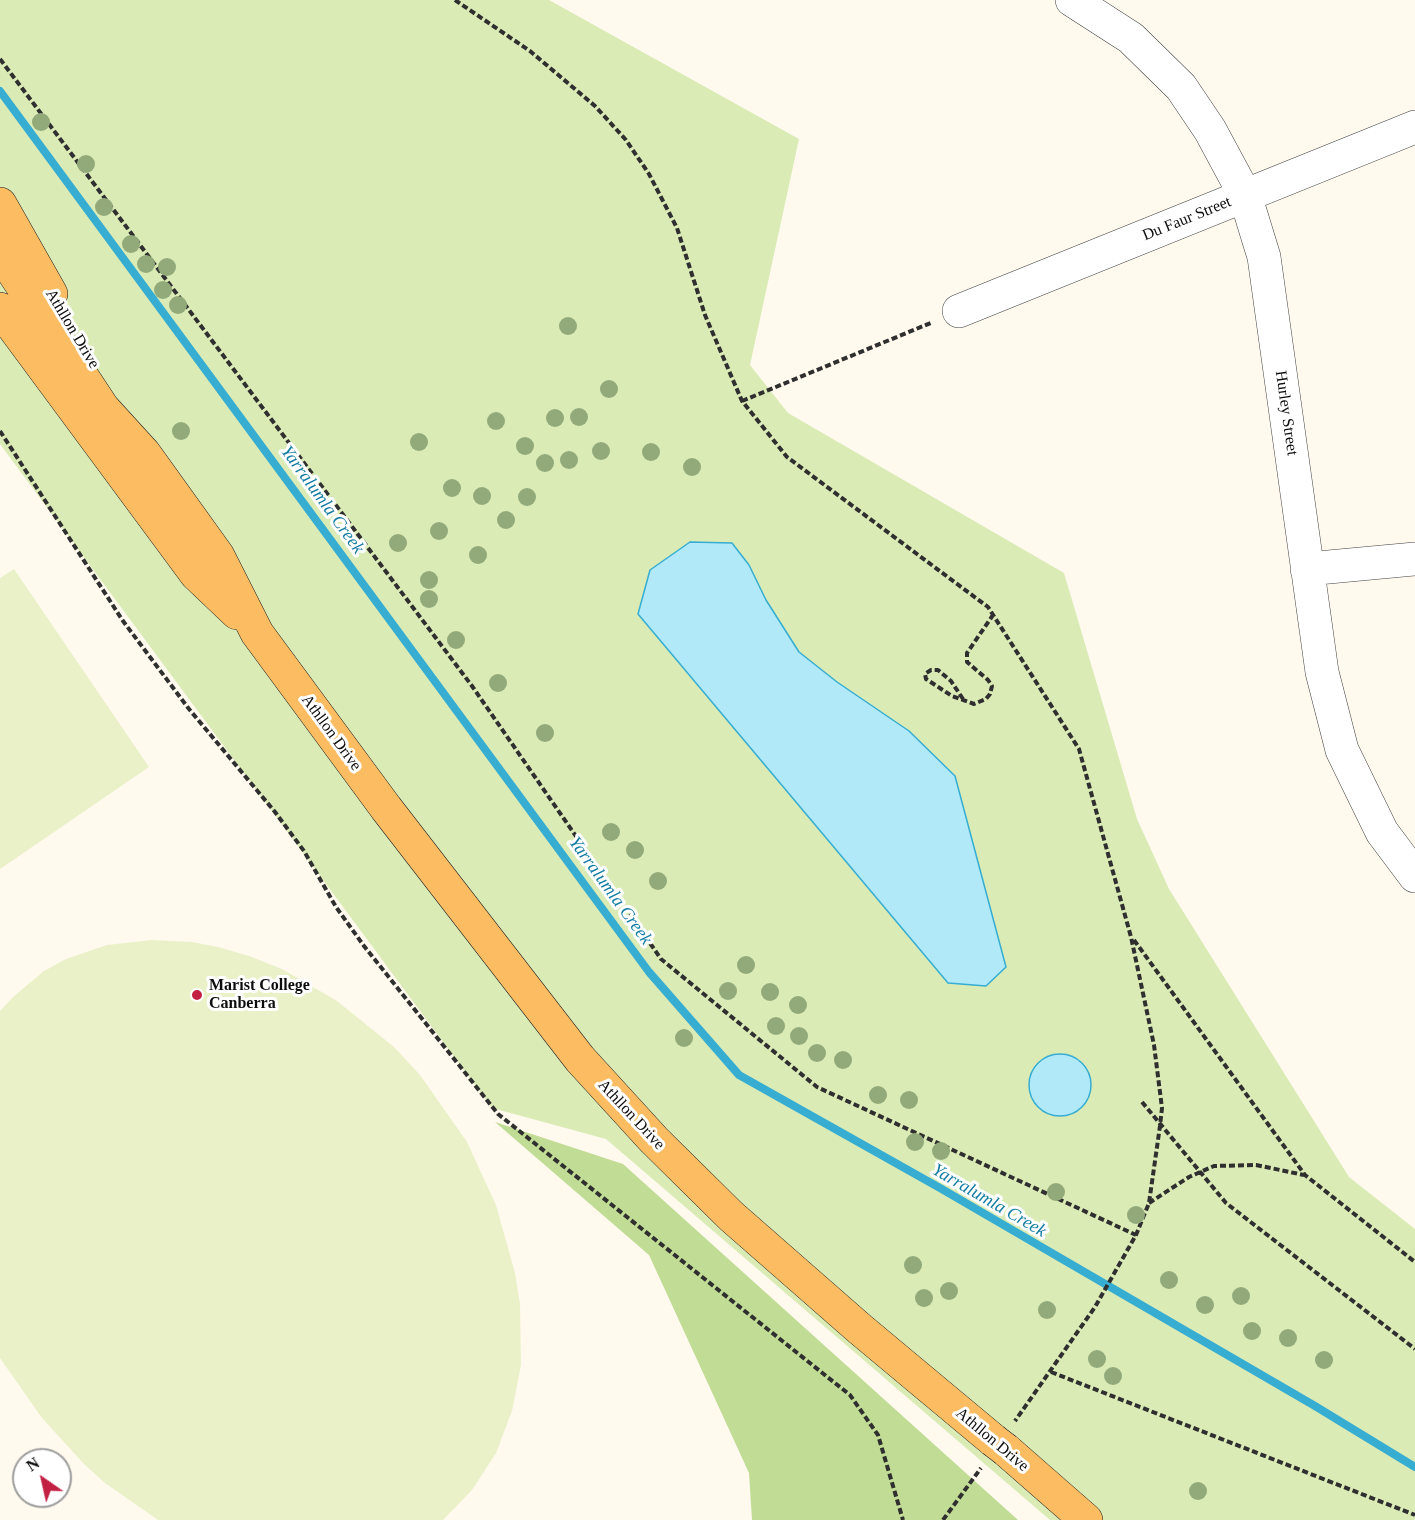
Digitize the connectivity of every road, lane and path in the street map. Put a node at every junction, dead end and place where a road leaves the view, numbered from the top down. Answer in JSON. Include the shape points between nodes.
{"nodes":[{"id":1,"x":455,"y":0,"type":"edge"},
{"id":2,"x":1072,"y":0,"type":"edge"},
{"id":3,"x":0,"y":59,"type":"edge"},
{"id":4,"x":1415,"y":127,"type":"edge"},
{"id":5,"x":1245,"y":195,"type":"junction"},
{"id":6,"x":0,"y":204,"type":"edge"},
{"id":7,"x":0,"y":252,"type":"edge"},
{"id":8,"x":0,"y":309,"type":"edge"},
{"id":9,"x":959,"y":311,"type":"joint"},
{"id":10,"x":742,"y":401,"type":"junction"},
{"id":11,"x":0,"y":431,"type":"edge"},
{"id":12,"x":144,"y":453,"type":"junction"},
{"id":13,"x":1415,"y":559,"type":"edge"},
{"id":14,"x":1307,"y":569,"type":"junction"},
{"id":15,"x":993,"y":615,"type":"junction"},
{"id":16,"x":257,"y":633,"type":"junction"},
{"id":17,"x":963,"y":699,"type":"junction"},
{"id":18,"x":1415,"y":876,"type":"edge"},
{"id":19,"x":1131,"y":936,"type":"junction"},
{"id":20,"x":1142,"y":1102,"type":"dead end"},
{"id":21,"x":1161,"y":1126,"type":"junction"},
{"id":22,"x":1199,"y":1172,"type":"junction"},
{"id":23,"x":1305,"y":1175,"type":"junction"},
{"id":24,"x":1149,"y":1203,"type":"junction"},
{"id":25,"x":1136,"y":1235,"type":"junction"},
{"id":26,"x":1415,"y":1263,"type":"edge"},
{"id":27,"x":1415,"y":1349,"type":"edge"},
{"id":28,"x":1051,"y":1372,"type":"junction"},
{"id":29,"x":998,"y":1445,"type":"junction"},
{"id":30,"x":1415,"y":1515,"type":"edge"},
{"id":31,"x":903,"y":1520,"type":"edge"},
{"id":32,"x":943,"y":1520,"type":"edge"},
{"id":33,"x":1086,"y":1520,"type":"edge"}],
"edges":[{"from":1,"to":10,"type":"path","via":[[530,51],[595,105],[626,140],[677,228],[705,315]]},
{"from":2,"to":5,"type":"street","name":"Hurley Street","via":[[1131,38],[1181,87],[1210,130]]},
{"from":3,"to":25,"type":"path","via":[[472,686],[661,958],[817,1087]]},
{"from":4,"to":5,"type":"street","name":"Du Faur Street"},
{"from":5,"to":9,"type":"street","name":"Du Faur Street"},
{"from":5,"to":14,"type":"street","name":"Hurley Street","via":[[1264,257]]},
{"from":6,"to":12,"type":"main road","name":"Athllon Drive"},
{"from":7,"to":12,"type":"main road","name":"Athllon Drive","via":[[103,408]]},
{"from":8,"to":16,"type":"main road","name":"Athllon Drive","via":[[196,574]]},
{"from":9,"to":10,"type":"path"},
{"from":10,"to":15,"type":"path","via":[[787,457],[988,607]]},
{"from":11,"to":31,"type":"path","via":[[123,621],[304,850],[336,907],[364,946],[498,1114],[850,1395],[878,1435]]},
{"from":12,"to":16,"type":"main road","name":"Athllon Drive","via":[[218,556]]},
{"from":13,"to":14,"type":"street"},
{"from":14,"to":18,"type":"street","name":"Hurley Street","via":[[1322,672],[1342,750],[1382,831]]},
{"from":15,"to":17,"type":"path","via":[[967,653],[967,662],[992,686],[990,694],[974,704]]},
{"from":15,"to":19,"type":"path","via":[[1079,749]]},
{"from":16,"to":29,"type":"main road","name":"Athllon Drive","via":[[580,1059],[731,1216]]},
{"from":17,"to":17,"type":"path","via":[[926,679],[925,674],[938,670]]},
{"from":19,"to":21,"type":"path","via":[[1154,1045]]},
{"from":19,"to":23,"type":"path"},
{"from":20,"to":21,"type":"path"},
{"from":21,"to":22,"type":"path"},
{"from":21,"to":24,"type":"path"},
{"from":22,"to":23,"type":"path","via":[[1214,1166],[1256,1165]]},
{"from":22,"to":24,"type":"path"},
{"from":22,"to":27,"type":"path","via":[[1226,1203]]},
{"from":23,"to":26,"type":"path"},
{"from":24,"to":25,"type":"path"},
{"from":25,"to":28,"type":"path","via":[[1095,1307]]},
{"from":28,"to":29,"type":"path"},
{"from":28,"to":30,"type":"path"},
{"from":29,"to":32,"type":"path"},
{"from":29,"to":33,"type":"main road","name":"Athllon Drive"}]}
